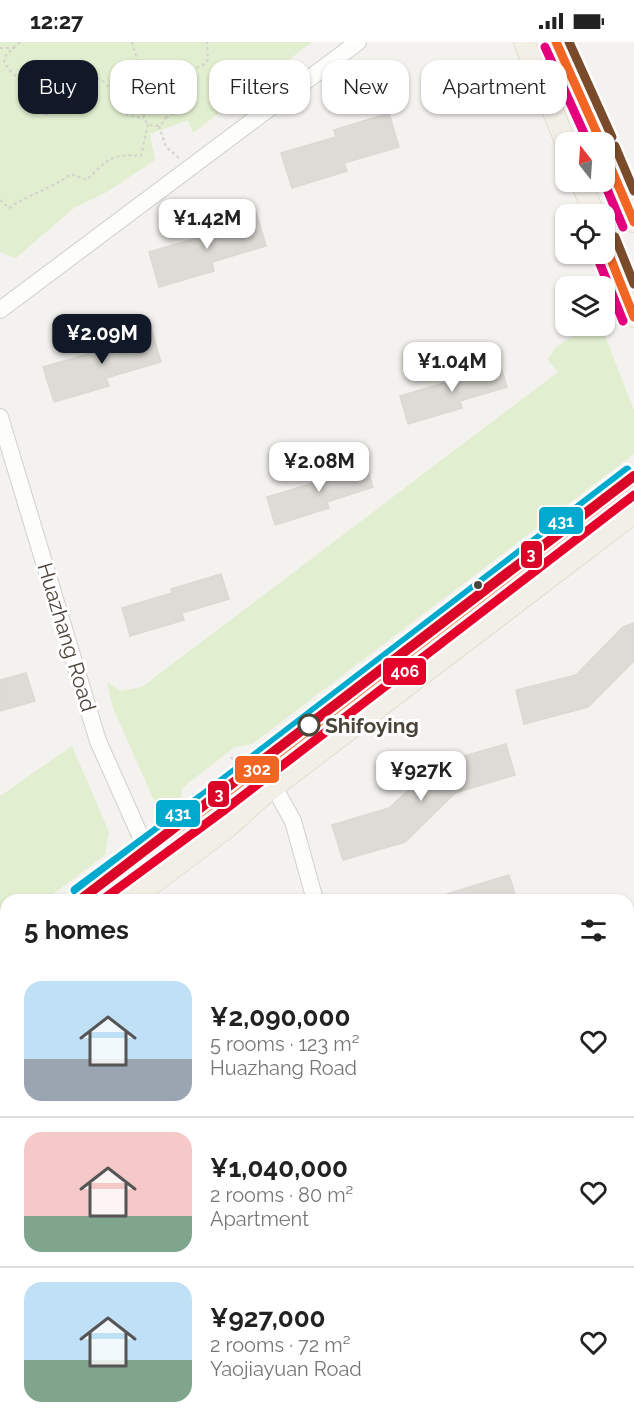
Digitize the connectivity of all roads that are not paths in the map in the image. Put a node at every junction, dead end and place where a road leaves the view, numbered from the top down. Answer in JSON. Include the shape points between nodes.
{"nodes":[{"id":1,"x":358,"y":42,"type":"edge"},
{"id":2,"x":524,"y":42,"type":"edge"},
{"id":3,"x":556,"y":42,"type":"edge"},
{"id":4,"x":561,"y":132,"type":"edge"},
{"id":5,"x":596,"y":132,"type":"edge"},
{"id":6,"x":615,"y":177,"type":"edge"},
{"id":7,"x":634,"y":222,"type":"edge"},
{"id":8,"x":613,"y":264,"type":"edge"},
{"id":9,"x":0,"y":310,"type":"edge"},
{"id":10,"x":634,"y":317,"type":"edge"},
{"id":11,"x":0,"y":417,"type":"edge"},
{"id":12,"x":634,"y":480,"type":"edge"},
{"id":13,"x":634,"y":513,"type":"edge"},
{"id":14,"x":273,"y":788,"type":"junction"},
{"id":15,"x":147,"y":851,"type":"junction"},
{"id":16,"x":90,"y":894,"type":"edge"},
{"id":17,"x":139,"y":894,"type":"edge"},
{"id":18,"x":313,"y":894,"type":"edge"}],
"edges":[{"from":1,"to":9,"type":"street"},
{"from":2,"to":4,"type":"main road"},
{"from":3,"to":5,"type":"main road"},
{"from":6,"to":7,"type":"main road"},
{"from":8,"to":10,"type":"main road"},
{"from":11,"to":15,"type":"street","name":"Huazhang Road","via":[[98,741]]},
{"from":12,"to":15,"type":"main road"},
{"from":13,"to":14,"type":"main road"},
{"from":14,"to":17,"type":"main road"},
{"from":14,"to":18,"type":"street","via":[[293,821]]},
{"from":15,"to":16,"type":"main road"}]}
